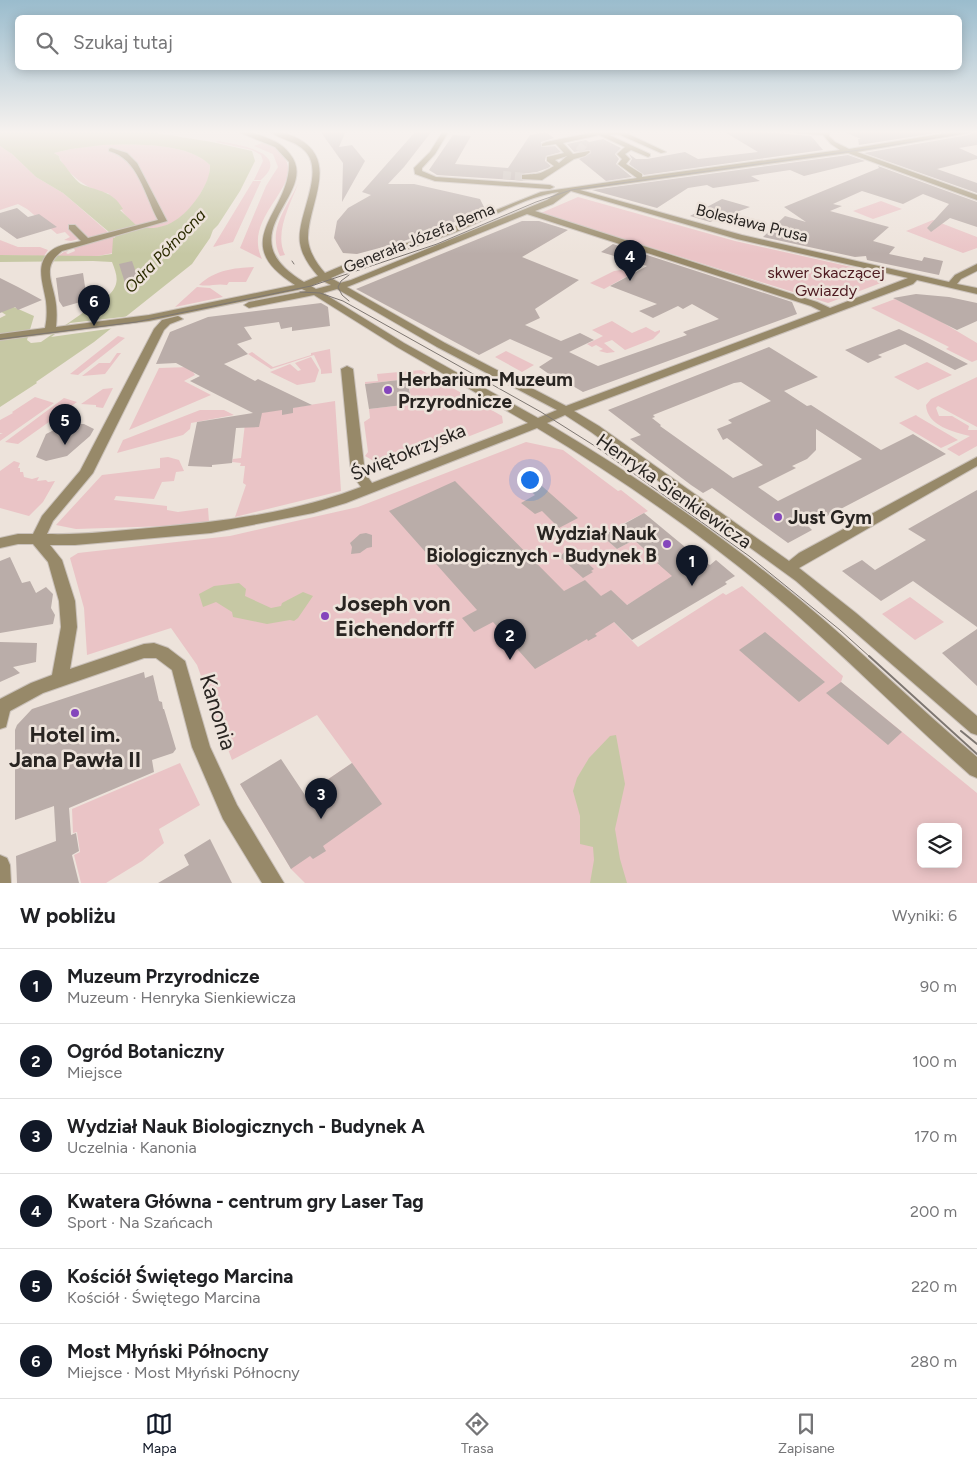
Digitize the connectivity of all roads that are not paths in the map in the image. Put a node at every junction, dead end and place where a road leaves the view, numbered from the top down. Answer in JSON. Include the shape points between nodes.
{"nodes":[{"id":1,"x":138,"y":172,"type":"edge"},
{"id":2,"x":296,"y":172,"type":"edge"},
{"id":3,"x":317,"y":172,"type":"edge"},
{"id":4,"x":418,"y":172,"type":"edge"},
{"id":5,"x":549,"y":172,"type":"edge"},
{"id":6,"x":634,"y":172,"type":"edge"},
{"id":7,"x":697,"y":172,"type":"edge"},
{"id":8,"x":906,"y":172,"type":"edge"},
{"id":9,"x":639,"y":176,"type":"dead end"},
{"id":10,"x":523,"y":181,"type":"junction"},
{"id":11,"x":570,"y":190,"type":"junction"},
{"id":12,"x":529,"y":197,"type":"junction"},
{"id":13,"x":977,"y":198,"type":"edge"},
{"id":14,"x":526,"y":211,"type":"junction"},
{"id":15,"x":72,"y":227,"type":"dead end"},
{"id":16,"x":87,"y":242,"type":"junction"},
{"id":17,"x":314,"y":263,"type":"junction"},
{"id":18,"x":348,"y":267,"type":"junction"},
{"id":19,"x":977,"y":267,"type":"edge"},
{"id":20,"x":916,"y":276,"type":"junction"},
{"id":21,"x":325,"y":278,"type":"junction"},
{"id":22,"x":952,"y":284,"type":"junction"},
{"id":23,"x":336,"y":286,"type":"junction"},
{"id":24,"x":309,"y":289,"type":"junction"},
{"id":25,"x":977,"y":291,"type":"edge"},
{"id":26,"x":830,"y":312,"type":"junction"},
{"id":27,"x":164,"y":318,"type":"junction"},
{"id":28,"x":55,"y":330,"type":"junction"},
{"id":29,"x":0,"y":337,"type":"edge"},
{"id":30,"x":348,"y":369,"type":"dead end"},
{"id":31,"x":566,"y":410,"type":"junction"},
{"id":32,"x":538,"y":423,"type":"junction"},
{"id":33,"x":977,"y":461,"type":"edge"},
{"id":34,"x":368,"y":488,"type":"junction"},
{"id":35,"x":37,"y":540,"type":"junction"},
{"id":36,"x":0,"y":543,"type":"edge"},
{"id":37,"x":789,"y":568,"type":"junction"},
{"id":38,"x":60,"y":679,"type":"junction"},
{"id":39,"x":1,"y":712,"type":"edge"},
{"id":40,"x":977,"y":728,"type":"edge"},
{"id":41,"x":977,"y":769,"type":"edge"},
{"id":42,"x":0,"y":864,"type":"edge"},
{"id":43,"x":1,"y":883,"type":"edge"},
{"id":44,"x":274,"y":883,"type":"edge"}],
"edges":[{"from":1,"to":16,"type":"street","via":[[163,221]]},
{"from":2,"to":24,"type":"street","name":"Henryka Sienkiewicza","via":[[267,229],[267,245],[279,268]]},
{"from":3,"to":17,"type":"street","name":"Henryka Sienkiewicza","via":[[304,240]]},
{"from":4,"to":10,"type":"street","name":"Bolesława Prusa","via":[[435,179]]},
{"from":5,"to":10,"type":"street","via":[[538,180]]},
{"from":6,"to":9,"type":"street"},
{"from":7,"to":11,"type":"street"},
{"from":8,"to":13,"type":"street"},
{"from":10,"to":11,"type":"street","name":"Bolesława Prusa"},
{"from":10,"to":12,"type":"street"},
{"from":11,"to":12,"type":"street","name":"Generała Józefa Bema","via":[[548,191]]},
{"from":11,"to":14,"type":"street","name":"Generała Józefa Bema"},
{"from":11,"to":20,"type":"street","name":"Bolesława Prusa","via":[[752,240]]},
{"from":12,"to":18,"type":"street","name":"Generała Józefa Bema","via":[[434,238]]},
{"from":14,"to":23,"type":"street","name":"Generała Józefa Bema","via":[[372,275]]},
{"from":14,"to":26,"type":"street","via":[[814,304]]},
{"from":15,"to":16,"type":"street"},
{"from":16,"to":28,"type":"street","via":[[59,249],[49,259],[47,291]]},
{"from":17,"to":18,"type":"street","name":"Generała Józefa Bema","via":[[333,268]]},
{"from":17,"to":21,"type":"street","name":"Henryka Sienkiewicza"},
{"from":18,"to":21,"type":"street","name":"Generała Józefa Bema"},
{"from":19,"to":22,"type":"street"},
{"from":20,"to":22,"type":"street","name":"Bolesława Prusa"},
{"from":20,"to":26,"type":"street","name":"Świętokrzyska","via":[[910,282]]},
{"from":21,"to":23,"type":"street","name":"Henryka Sienkiewicza"},
{"from":21,"to":24,"type":"street","name":"Generała Józefa Bema"},
{"from":22,"to":25,"type":"street","name":"Bolesława Prusa"},
{"from":23,"to":24,"type":"street","name":"Generała Józefa Bema"},
{"from":23,"to":31,"type":"street","name":"Henryka Sienkiewicza"},
{"from":24,"to":27,"type":"street"},
{"from":24,"to":27,"type":"street","via":[[273,301]]},
{"from":24,"to":32,"type":"street","name":"Henryka Sienkiewicza","via":[[371,329]]},
{"from":26,"to":31,"type":"street","name":"Świętokrzyska"},
{"from":27,"to":28,"type":"street"},
{"from":27,"to":35,"type":"street","via":[[86,473],[48,519]]},
{"from":28,"to":29,"type":"street"},
{"from":30,"to":34,"type":"street","via":[[358,472]]},
{"from":31,"to":32,"type":"street","name":"Świętokrzyska"},
{"from":31,"to":37,"type":"street","name":"Henryka Sienkiewicza"},
{"from":32,"to":34,"type":"street","name":"Świętokrzyska"},
{"from":32,"to":41,"type":"street","name":"Henryka Sienkiewicza","via":[[638,487],[726,550],[789,600]]},
{"from":33,"to":37,"type":"street"},
{"from":34,"to":35,"type":"street","name":"Świętokrzyska","via":[[313,508],[211,528],[75,540]]},
{"from":35,"to":36,"type":"street","name":"Świętokrzyska","via":[[18,539]]},
{"from":35,"to":38,"type":"street","via":[[55,560],[68,601],[69,627]]},
{"from":37,"to":40,"type":"street","name":"Henryka Sienkiewicza","via":[[850,616]]},
{"from":38,"to":39,"type":"street","name":"Kanonia","via":[[37,688]]},
{"from":38,"to":44,"type":"street","name":"Kanonia","via":[[154,650],[179,666],[201,747],[230,812]]},
{"from":42,"to":43,"type":"street"}]}
